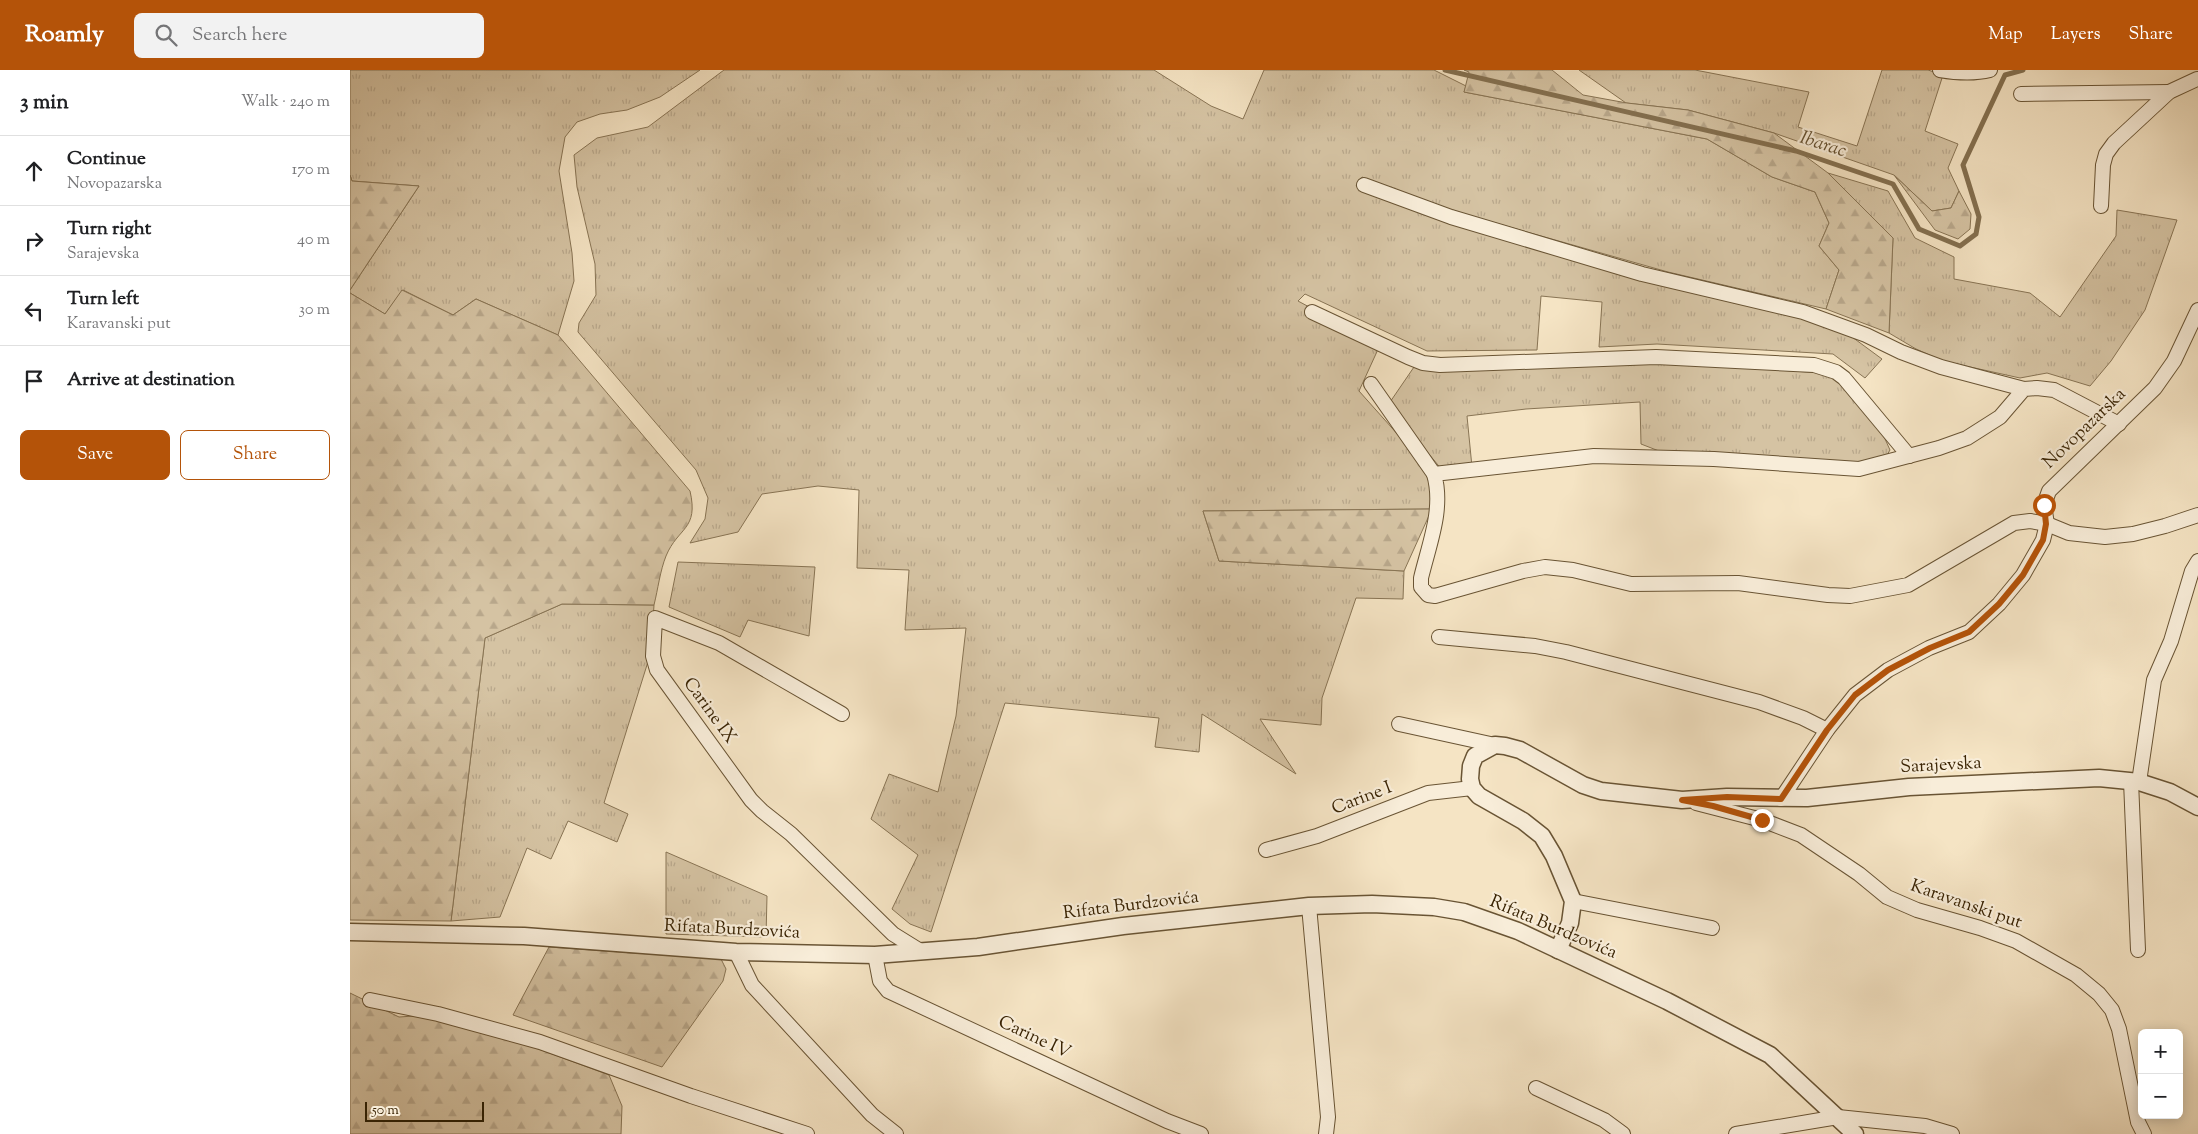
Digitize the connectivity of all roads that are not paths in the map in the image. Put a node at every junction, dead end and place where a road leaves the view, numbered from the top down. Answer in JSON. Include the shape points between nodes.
{"nodes":[{"id":1,"x":1940,"y":70,"type":"edge"},
{"id":2,"x":1990,"y":70,"type":"edge"},
{"id":3,"x":2197,"y":77,"type":"edge"},
{"id":4,"x":2169,"y":92,"type":"junction"},
{"id":5,"x":2021,"y":94,"type":"dead end"},
{"id":6,"x":1364,"y":185,"type":"dead end"},
{"id":7,"x":2100,"y":206,"type":"dead end"},
{"id":8,"x":2198,"y":310,"type":"edge"},
{"id":9,"x":1312,"y":312,"type":"dead end"},
{"id":10,"x":1371,"y":384,"type":"dead end"},
{"id":11,"x":2024,"y":388,"type":"junction"},
{"id":12,"x":2119,"y":424,"type":"junction"},
{"id":13,"x":1909,"y":456,"type":"junction"},
{"id":14,"x":1434,"y":474,"type":"junction"},
{"id":15,"x":2198,"y":515,"type":"edge"},
{"id":16,"x":2046,"y":524,"type":"junction"},
{"id":17,"x":2198,"y":561,"type":"edge"},
{"id":18,"x":1439,"y":637,"type":"dead end"},
{"id":19,"x":842,"y":714,"type":"dead end"},
{"id":20,"x":1398,"y":724,"type":"dead end"},
{"id":21,"x":1827,"y":730,"type":"junction"},
{"id":22,"x":1495,"y":745,"type":"junction"},
{"id":23,"x":2135,"y":782,"type":"junction"},
{"id":24,"x":1472,"y":788,"type":"junction"},
{"id":25,"x":1781,"y":799,"type":"junction"},
{"id":26,"x":1682,"y":800,"type":"junction"},
{"id":27,"x":2198,"y":807,"type":"edge"},
{"id":28,"x":1266,"y":850,"type":"dead end"},
{"id":29,"x":1573,"y":901,"type":"junction"},
{"id":30,"x":1309,"y":906,"type":"junction"},
{"id":31,"x":1712,"y":928,"type":"dead end"},
{"id":32,"x":350,"y":932,"type":"edge"},
{"id":33,"x":1558,"y":950,"type":"junction"},
{"id":34,"x":2138,"y":950,"type":"dead end"},
{"id":35,"x":736,"y":952,"type":"junction"},
{"id":36,"x":922,"y":952,"type":"junction"},
{"id":37,"x":876,"y":956,"type":"junction"},
{"id":38,"x":370,"y":1000,"type":"dead end"},
{"id":39,"x":1536,"y":1088,"type":"dead end"},
{"id":40,"x":1838,"y":1117,"type":"junction"},
{"id":41,"x":807,"y":1134,"type":"edge"},
{"id":42,"x":896,"y":1134,"type":"edge"},
{"id":43,"x":1201,"y":1134,"type":"edge"},
{"id":44,"x":1326,"y":1134,"type":"edge"},
{"id":45,"x":1623,"y":1134,"type":"edge"},
{"id":46,"x":1736,"y":1134,"type":"edge"},
{"id":47,"x":1855,"y":1134,"type":"edge"},
{"id":48,"x":1952,"y":1134,"type":"edge"},
{"id":49,"x":2144,"y":1134,"type":"edge"}],
"edges":[{"from":1,"to":2,"type":"street","via":[[1957,73]]},
{"from":3,"to":4,"type":"street"},
{"from":4,"to":5,"type":"street"},
{"from":4,"to":7,"type":"street","via":[[2106,154]]},
{"from":6,"to":11,"type":"street","via":[[1451,217],[1642,274],[1803,312],[1941,367]]},
{"from":8,"to":12,"type":"street","name":"Novopazarska","via":[[2174,361],[2155,388]]},
{"from":9,"to":13,"type":"street","via":[[1408,357],[1440,365],[1656,357],[1819,367],[1844,378]]},
{"from":10,"to":14,"type":"street"},
{"from":11,"to":12,"type":"street","via":[[2054,390]]},
{"from":11,"to":13,"type":"street","via":[[2000,416],[1967,438]]},
{"from":12,"to":16,"type":"street","name":"Novopazarska","via":[[2049,491],[2044,505]]},
{"from":13,"to":14,"type":"street","via":[[1859,469],[1714,459],[1594,456]]},
{"from":14,"to":16,"type":"street","via":[[1438,507],[1421,587],[1428,595],[1435,596],[1544,567],[1573,570],[1631,584],[1738,583],[1850,596],[1908,585],[2014,523]]},
{"from":15,"to":16,"type":"street","via":[[2149,530],[2105,537],[2069,533]]},
{"from":16,"to":21,"type":"street","name":"Novopazarska","via":[[2043,540],[2023,575],[1999,604],[1969,632],[1888,670],[1855,695]]},
{"from":17,"to":23,"type":"street","via":[[2154,680]]},
{"from":18,"to":21,"type":"street","via":[[1566,652],[1759,702]]},
{"from":19,"to":36,"type":"street","name":"Carine IX","via":[[719,643],[655,618],[653,656],[657,670],[751,800],[791,834],[893,934]]},
{"from":20,"to":22,"type":"street"},
{"from":21,"to":25,"type":"street","name":"Novopazarska"},
{"from":22,"to":24,"type":"street","via":[[1475,756],[1471,766]]},
{"from":22,"to":26,"type":"street","name":"Sarajevska","via":[[1520,750],[1582,785],[1600,791]]},
{"from":23,"to":25,"type":"street","name":"Sarajevska","via":[[2099,778],[1909,787]]},
{"from":23,"to":27,"type":"street","name":"Sarajevska","via":[[2170,792]]},
{"from":23,"to":34,"type":"street"},
{"from":24,"to":28,"type":"street","name":"Carine I","via":[[1428,793],[1318,836]]},
{"from":24,"to":29,"type":"street","via":[[1479,796],[1542,836]]},
{"from":25,"to":26,"type":"street","name":"Sarajevska","via":[[1727,797]]},
{"from":26,"to":49,"type":"street","name":"Karavanski put","via":[[1762,820],[1801,835],[1860,874],[1887,897],[1917,910],[2016,941],[2076,975],[2112,1010],[2119,1029],[2138,1122]]},
{"from":29,"to":31,"type":"street"},
{"from":29,"to":33,"type":"street","via":[[1570,923]]},
{"from":30,"to":33,"type":"street","name":"Rifata Burdzovića","via":[[1372,904],[1464,912],[1518,931]]},
{"from":30,"to":36,"type":"street","name":"Rifata Burdzovića"},
{"from":30,"to":44,"type":"street","via":[[1328,1117]]},
{"from":32,"to":35,"type":"street","name":"Rifata Burdzovića","via":[[524,936]]},
{"from":33,"to":40,"type":"street","name":"Rifata Burdzovića","via":[[1667,1001],[1770,1055]]},
{"from":35,"to":37,"type":"street","name":"Rifata Burdzovića"},
{"from":35,"to":42,"type":"street","via":[[752,986],[872,1114]]},
{"from":36,"to":37,"type":"street","name":"Rifata Burdzovića"},
{"from":37,"to":43,"type":"street","name":"Carine IV","via":[[880,981],[888,991]]},
{"from":38,"to":41,"type":"street","via":[[438,1014],[540,1042]]},
{"from":39,"to":45,"type":"street","via":[[1604,1120]]},
{"from":40,"to":46,"type":"street"},
{"from":40,"to":47,"type":"street","name":"Rifata Burdzovića"},
{"from":40,"to":48,"type":"street","via":[[1925,1126]]}]}
